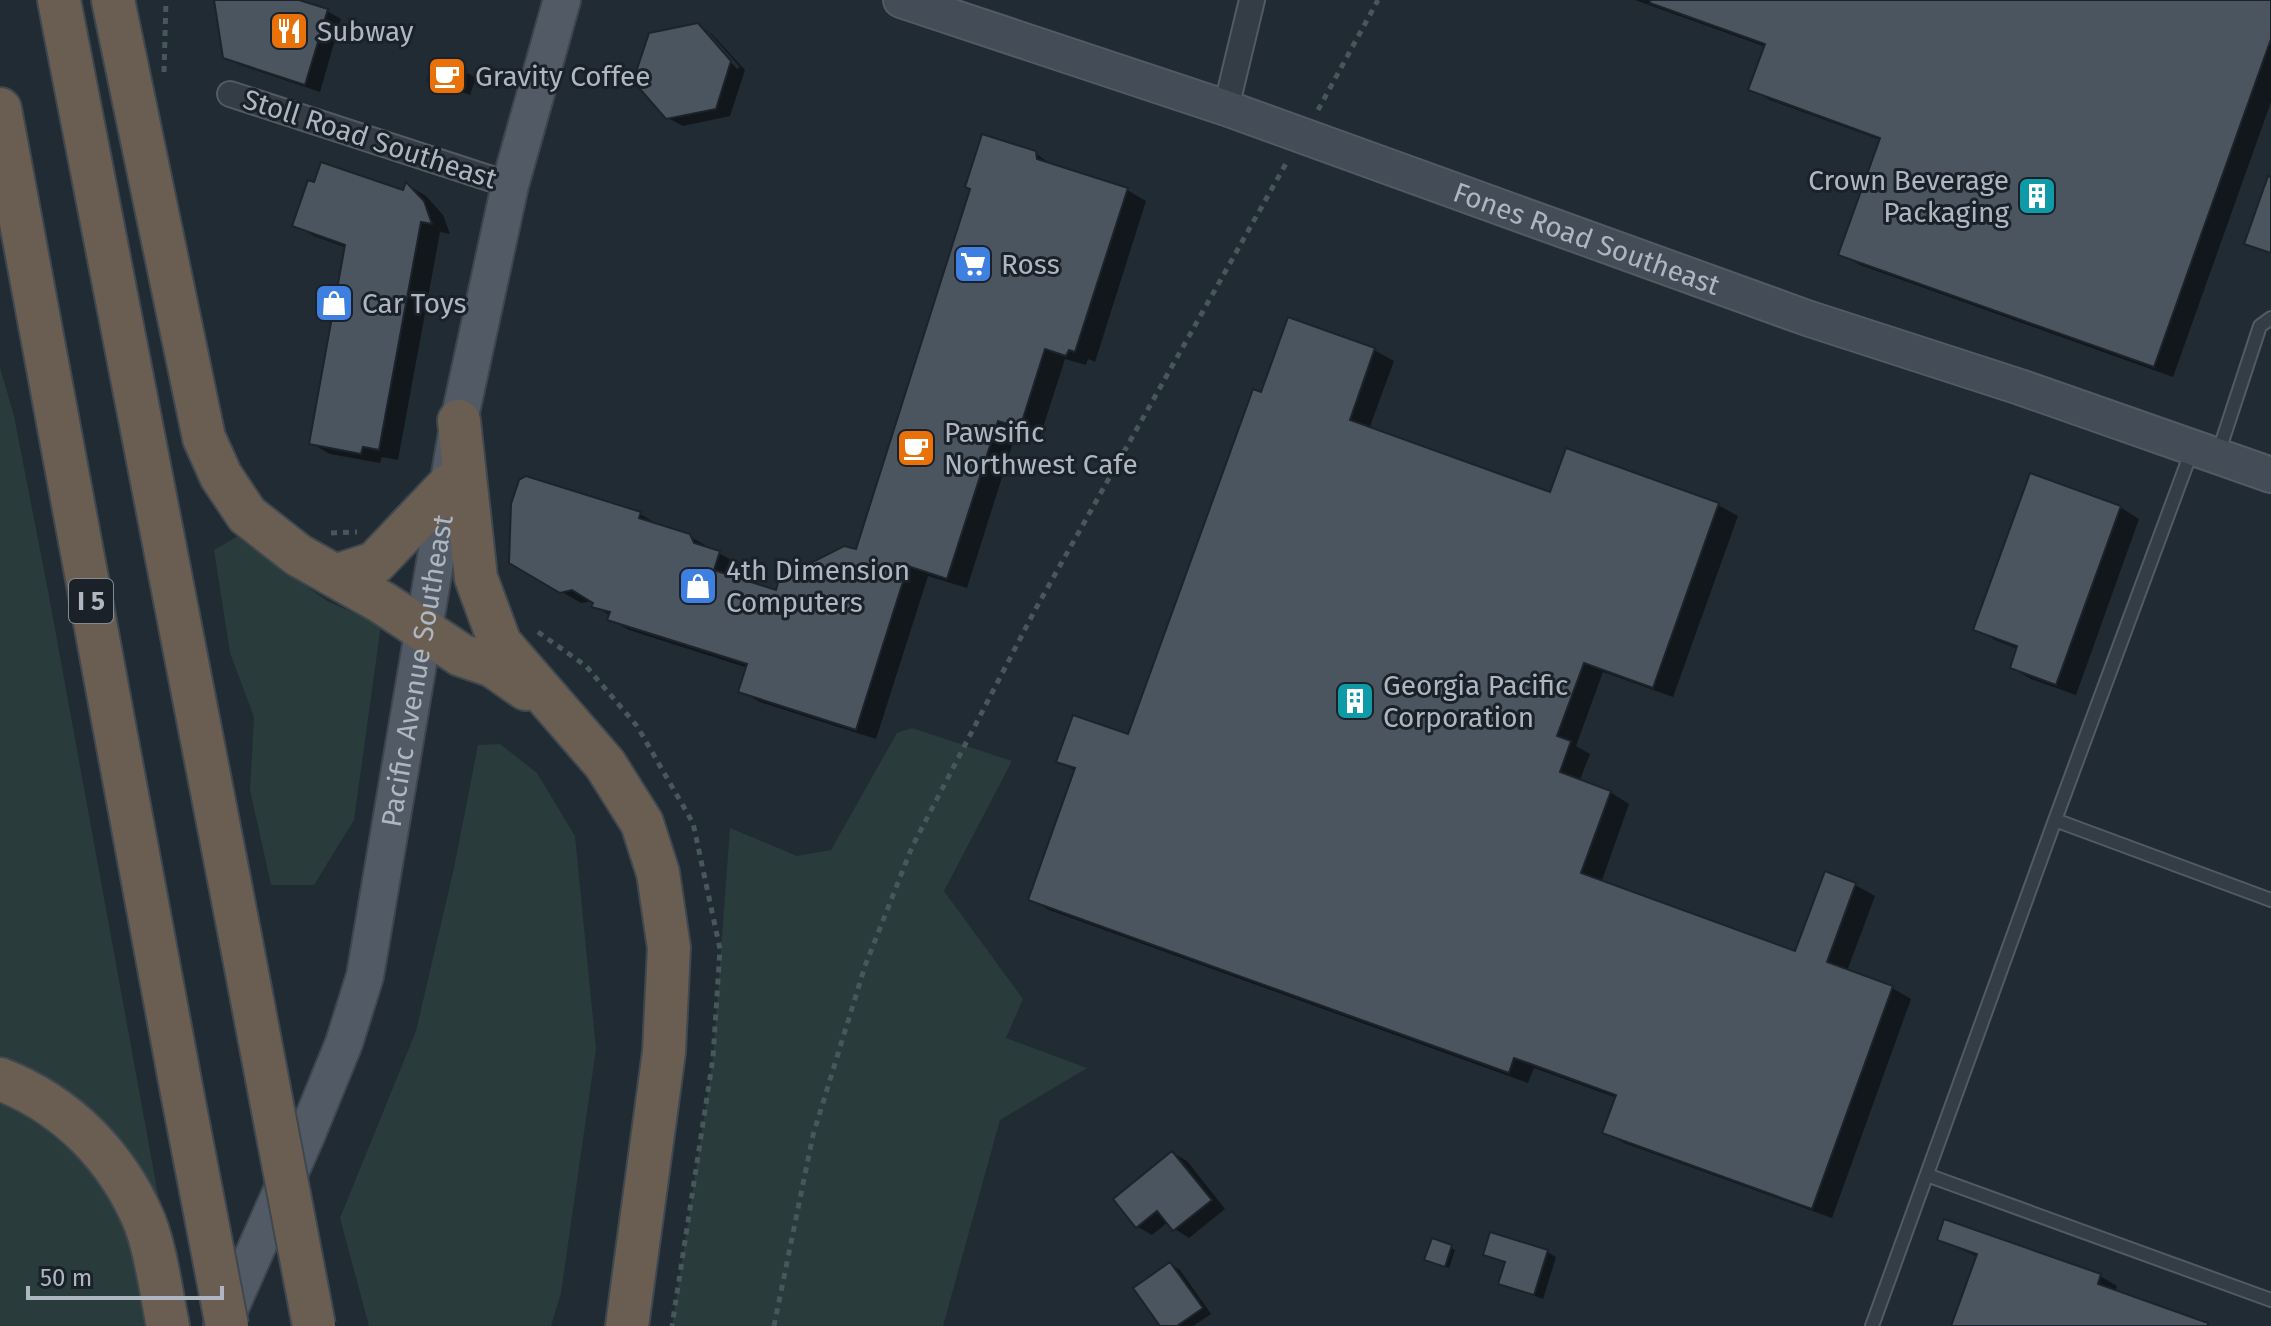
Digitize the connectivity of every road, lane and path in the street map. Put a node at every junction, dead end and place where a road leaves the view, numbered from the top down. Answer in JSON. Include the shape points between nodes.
{"nodes":[{"id":1,"x":59,"y":0,"type":"edge"},
{"id":2,"x":113,"y":0,"type":"edge"},
{"id":3,"x":562,"y":0,"type":"edge"},
{"id":4,"x":901,"y":0,"type":"edge"},
{"id":5,"x":1252,"y":0,"type":"edge"},
{"id":6,"x":1378,"y":0,"type":"edge"},
{"id":7,"x":230,"y":94,"type":"dead end"},
{"id":8,"x":1226,"y":108,"type":"junction"},
{"id":9,"x":0,"y":109,"type":"edge"},
{"id":10,"x":1315,"y":116,"type":"dead end"},
{"id":11,"x":1287,"y":162,"type":"dead end"},
{"id":12,"x":510,"y":185,"type":"junction"},
{"id":13,"x":2271,"y":318,"type":"edge"},
{"id":14,"x":459,"y":421,"type":"junction"},
{"id":15,"x":2205,"y":453,"type":"junction"},
{"id":16,"x":2271,"y":475,"type":"edge"},
{"id":17,"x":448,"y":486,"type":"junction"},
{"id":18,"x":335,"y":576,"type":"junction"},
{"id":19,"x":425,"y":631,"type":"junction"},
{"id":20,"x":554,"y":707,"type":"junction"},
{"id":21,"x":2055,"y":820,"type":"junction"},
{"id":22,"x":2271,"y":900,"type":"edge"},
{"id":23,"x":0,"y":1079,"type":"edge"},
{"id":24,"x":1927,"y":1175,"type":"junction"},
{"id":25,"x":2271,"y":1300,"type":"edge"},
{"id":26,"x":229,"y":1315,"type":"edge"},
{"id":27,"x":168,"y":1326,"type":"edge"},
{"id":28,"x":213,"y":1326,"type":"edge"},
{"id":29,"x":314,"y":1326,"type":"edge"},
{"id":30,"x":627,"y":1326,"type":"edge"},
{"id":31,"x":774,"y":1326,"type":"edge"},
{"id":32,"x":1872,"y":1326,"type":"edge"}],
"edges":[{"from":1,"to":29,"type":"highway","bridge":true},
{"from":2,"to":18,"type":"highway","via":[[204,438],[247,515]]},
{"from":3,"to":12,"type":"main road","name":"Pacific Avenue Southeast"},
{"from":4,"to":8,"type":"street","name":"Fones Road Southeast"},
{"from":5,"to":8,"type":"street"},
{"from":6,"to":10,"type":"path"},
{"from":7,"to":12,"type":"street","name":"Stoll Road Southeast"},
{"from":8,"to":15,"type":"street","name":"Fones Road Southeast","via":[[1807,318]]},
{"from":9,"to":26,"type":"highway","number":"I 5","bridge":true,"via":[[182,1092]]},
{"from":11,"to":31,"type":"path","via":[[1035,610],[912,847],[865,966],[813,1135]]},
{"from":12,"to":14,"type":"main road","name":"Pacific Avenue Southeast"},
{"from":13,"to":15,"type":"lane","via":[[2260,326]]},
{"from":14,"to":17,"type":"main road","name":"Pacific Avenue Southeast"},
{"from":14,"to":20,"type":"highway","via":[[476,578],[500,643]]},
{"from":15,"to":16,"type":"street","name":"Fones Road Southeast"},
{"from":15,"to":21,"type":"lane"},
{"from":17,"to":18,"type":"highway","via":[[375,563]]},
{"from":17,"to":19,"type":"main road","name":"Pacific Avenue Southeast"},
{"from":18,"to":19,"type":"highway"},
{"from":19,"to":20,"type":"highway","via":[[461,655],[493,666]]},
{"from":19,"to":26,"type":"main road","name":"Pacific Avenue Southeast","via":[[365,976],[344,1043]]},
{"from":20,"to":30,"type":"highway","via":[[605,764],[642,823],[658,873],[669,948],[664,1052]]},
{"from":21,"to":22,"type":"lane"},
{"from":21,"to":24,"type":"lane"},
{"from":23,"to":27,"type":"highway","via":[[38,1097],[79,1127],[117,1171],[146,1226]]},
{"from":24,"to":25,"type":"lane"},
{"from":24,"to":32,"type":"lane"},
{"from":26,"to":28,"type":"highway"}]}
